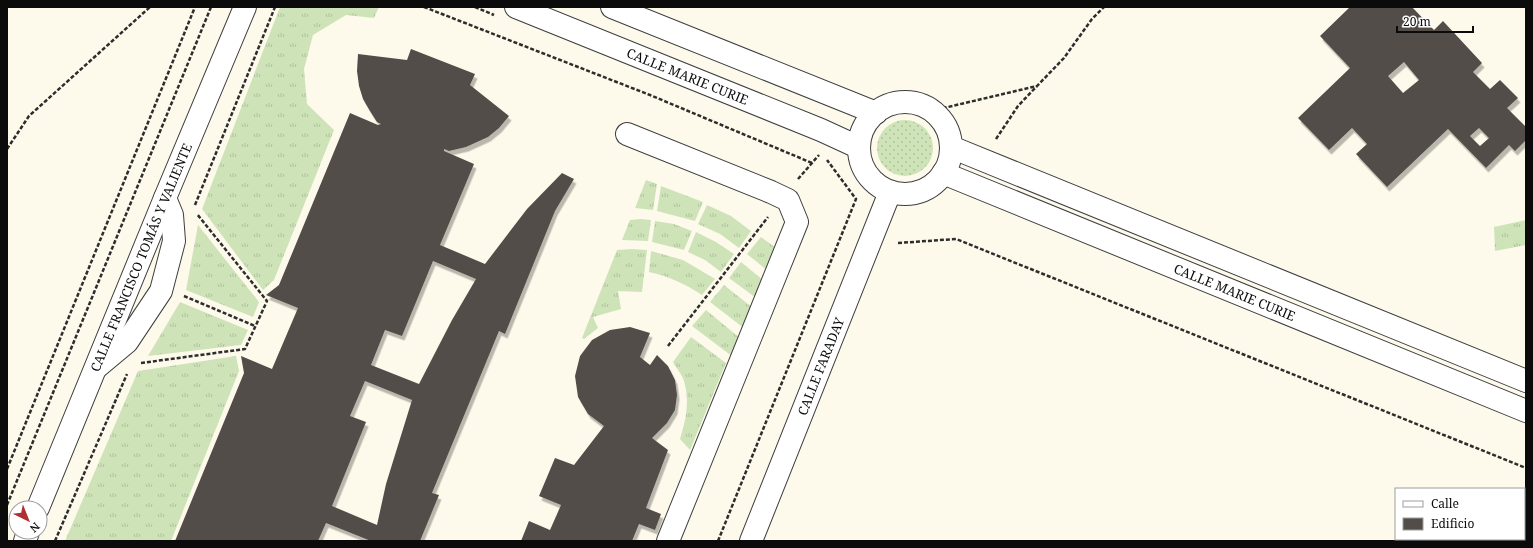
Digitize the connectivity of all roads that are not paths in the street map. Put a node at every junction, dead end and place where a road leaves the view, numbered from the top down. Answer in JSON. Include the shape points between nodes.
{"nodes":[{"id":1,"x":245,"y":7,"type":"edge"},
{"id":2,"x":516,"y":7,"type":"edge"},
{"id":3,"x":612,"y":7,"type":"edge"},
{"id":4,"x":876,"y":113,"type":"junction"},
{"id":5,"x":627,"y":134,"type":"dead end"},
{"id":6,"x":858,"y":147,"type":"junction"},
{"id":7,"x":951,"y":147,"type":"junction"},
{"id":8,"x":943,"y":173,"type":"junction"},
{"id":9,"x":890,"y":192,"type":"junction"},
{"id":10,"x":164,"y":198,"type":"junction"},
{"id":11,"x":95,"y":369,"type":"junction"},
{"id":12,"x":1526,"y":381,"type":"edge"},
{"id":13,"x":1526,"y":411,"type":"edge"},
{"id":14,"x":41,"y":500,"type":"edge"},
{"id":15,"x":668,"y":541,"type":"edge"},
{"id":16,"x":750,"y":541,"type":"edge"}],
"edges":[{"from":1,"to":10,"type":"street","name":"CALLE FRANCISCO TOMÁS Y VALIENTE"},
{"from":2,"to":6,"type":"street","name":"CALLE MARIE CURIE"},
{"from":3,"to":4,"type":"street"},
{"from":4,"to":6,"type":"street","via":[[867,122]]},
{"from":4,"to":7,"type":"street","via":[[888,105],[903,102],[917,104],[941,120],[948,133]]},
{"from":5,"to":15,"type":"street","via":[[788,200],[797,222]]},
{"from":6,"to":9,"type":"street","via":[[866,173],[876,184]]},
{"from":7,"to":8,"type":"street","via":[[949,161]]},
{"from":7,"to":12,"type":"street"},
{"from":8,"to":9,"type":"street","via":[[933,184],[920,191],[905,194]]},
{"from":8,"to":13,"type":"street","name":"CALLE MARIE CURIE"},
{"from":9,"to":16,"type":"street","name":"CALLE FARADAY"},
{"from":10,"to":11,"type":"street","name":"CALLE FRANCISCO TOMÁS Y VALIENTE"},
{"from":10,"to":11,"type":"street","via":[[172,215],[174,241],[161,291],[127,342]]},
{"from":11,"to":14,"type":"street","name":"CALLE FRANCISCO TOMÁS Y VALIENTE"}]}
